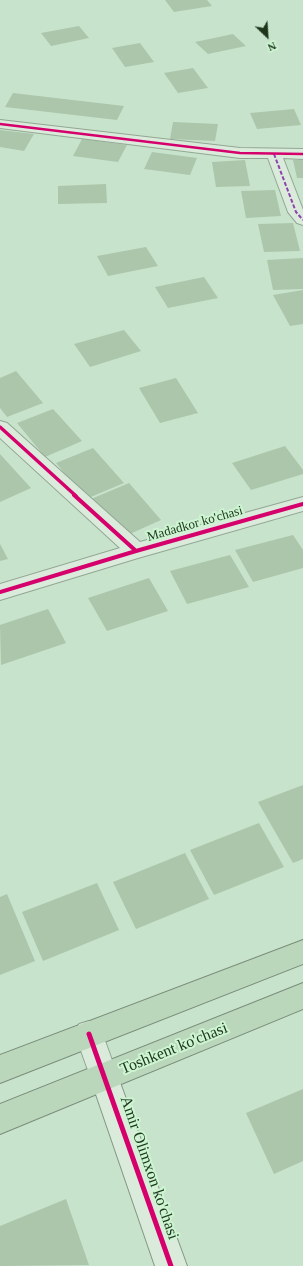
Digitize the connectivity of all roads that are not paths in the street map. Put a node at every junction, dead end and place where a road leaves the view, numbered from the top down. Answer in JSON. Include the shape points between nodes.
{"nodes":[{"id":1,"x":0,"y":124,"type":"edge"},
{"id":2,"x":274,"y":154,"type":"junction"},
{"id":3,"x":303,"y":154,"type":"edge"},
{"id":4,"x":303,"y":220,"type":"edge"},
{"id":5,"x":0,"y":427,"type":"edge"},
{"id":6,"x":303,"y":504,"type":"edge"},
{"id":7,"x":136,"y":551,"type":"junction"},
{"id":8,"x":0,"y":592,"type":"edge"},
{"id":9,"x":303,"y":952,"type":"edge"},
{"id":10,"x":303,"y":996,"type":"edge"},
{"id":11,"x":89,"y":1034,"type":"junction"},
{"id":12,"x":0,"y":1069,"type":"edge"},
{"id":13,"x":104,"y":1077,"type":"junction"},
{"id":14,"x":0,"y":1119,"type":"edge"},
{"id":15,"x":171,"y":1266,"type":"edge"}],
"edges":[{"from":1,"to":2,"type":"street","via":[[240,153]]},
{"from":2,"to":3,"type":"street"},
{"from":2,"to":4,"type":"street","via":[[296,212]]},
{"from":5,"to":7,"type":"street"},
{"from":6,"to":7,"type":"street","name":"Madadkor ko'chasi"},
{"from":7,"to":8,"type":"street","name":"Madadkor ko'chasi"},
{"from":9,"to":11,"type":"highway"},
{"from":10,"to":13,"type":"highway","name":"Toshkent ko'chasi"},
{"from":11,"to":12,"type":"highway"},
{"from":11,"to":13,"type":"street","name":"Amir Olimxon ko'chasi"},
{"from":13,"to":14,"type":"highway","name":"Toshkent ko'chasi"},
{"from":13,"to":15,"type":"street","name":"Amir Olimxon ko'chasi"}]}
